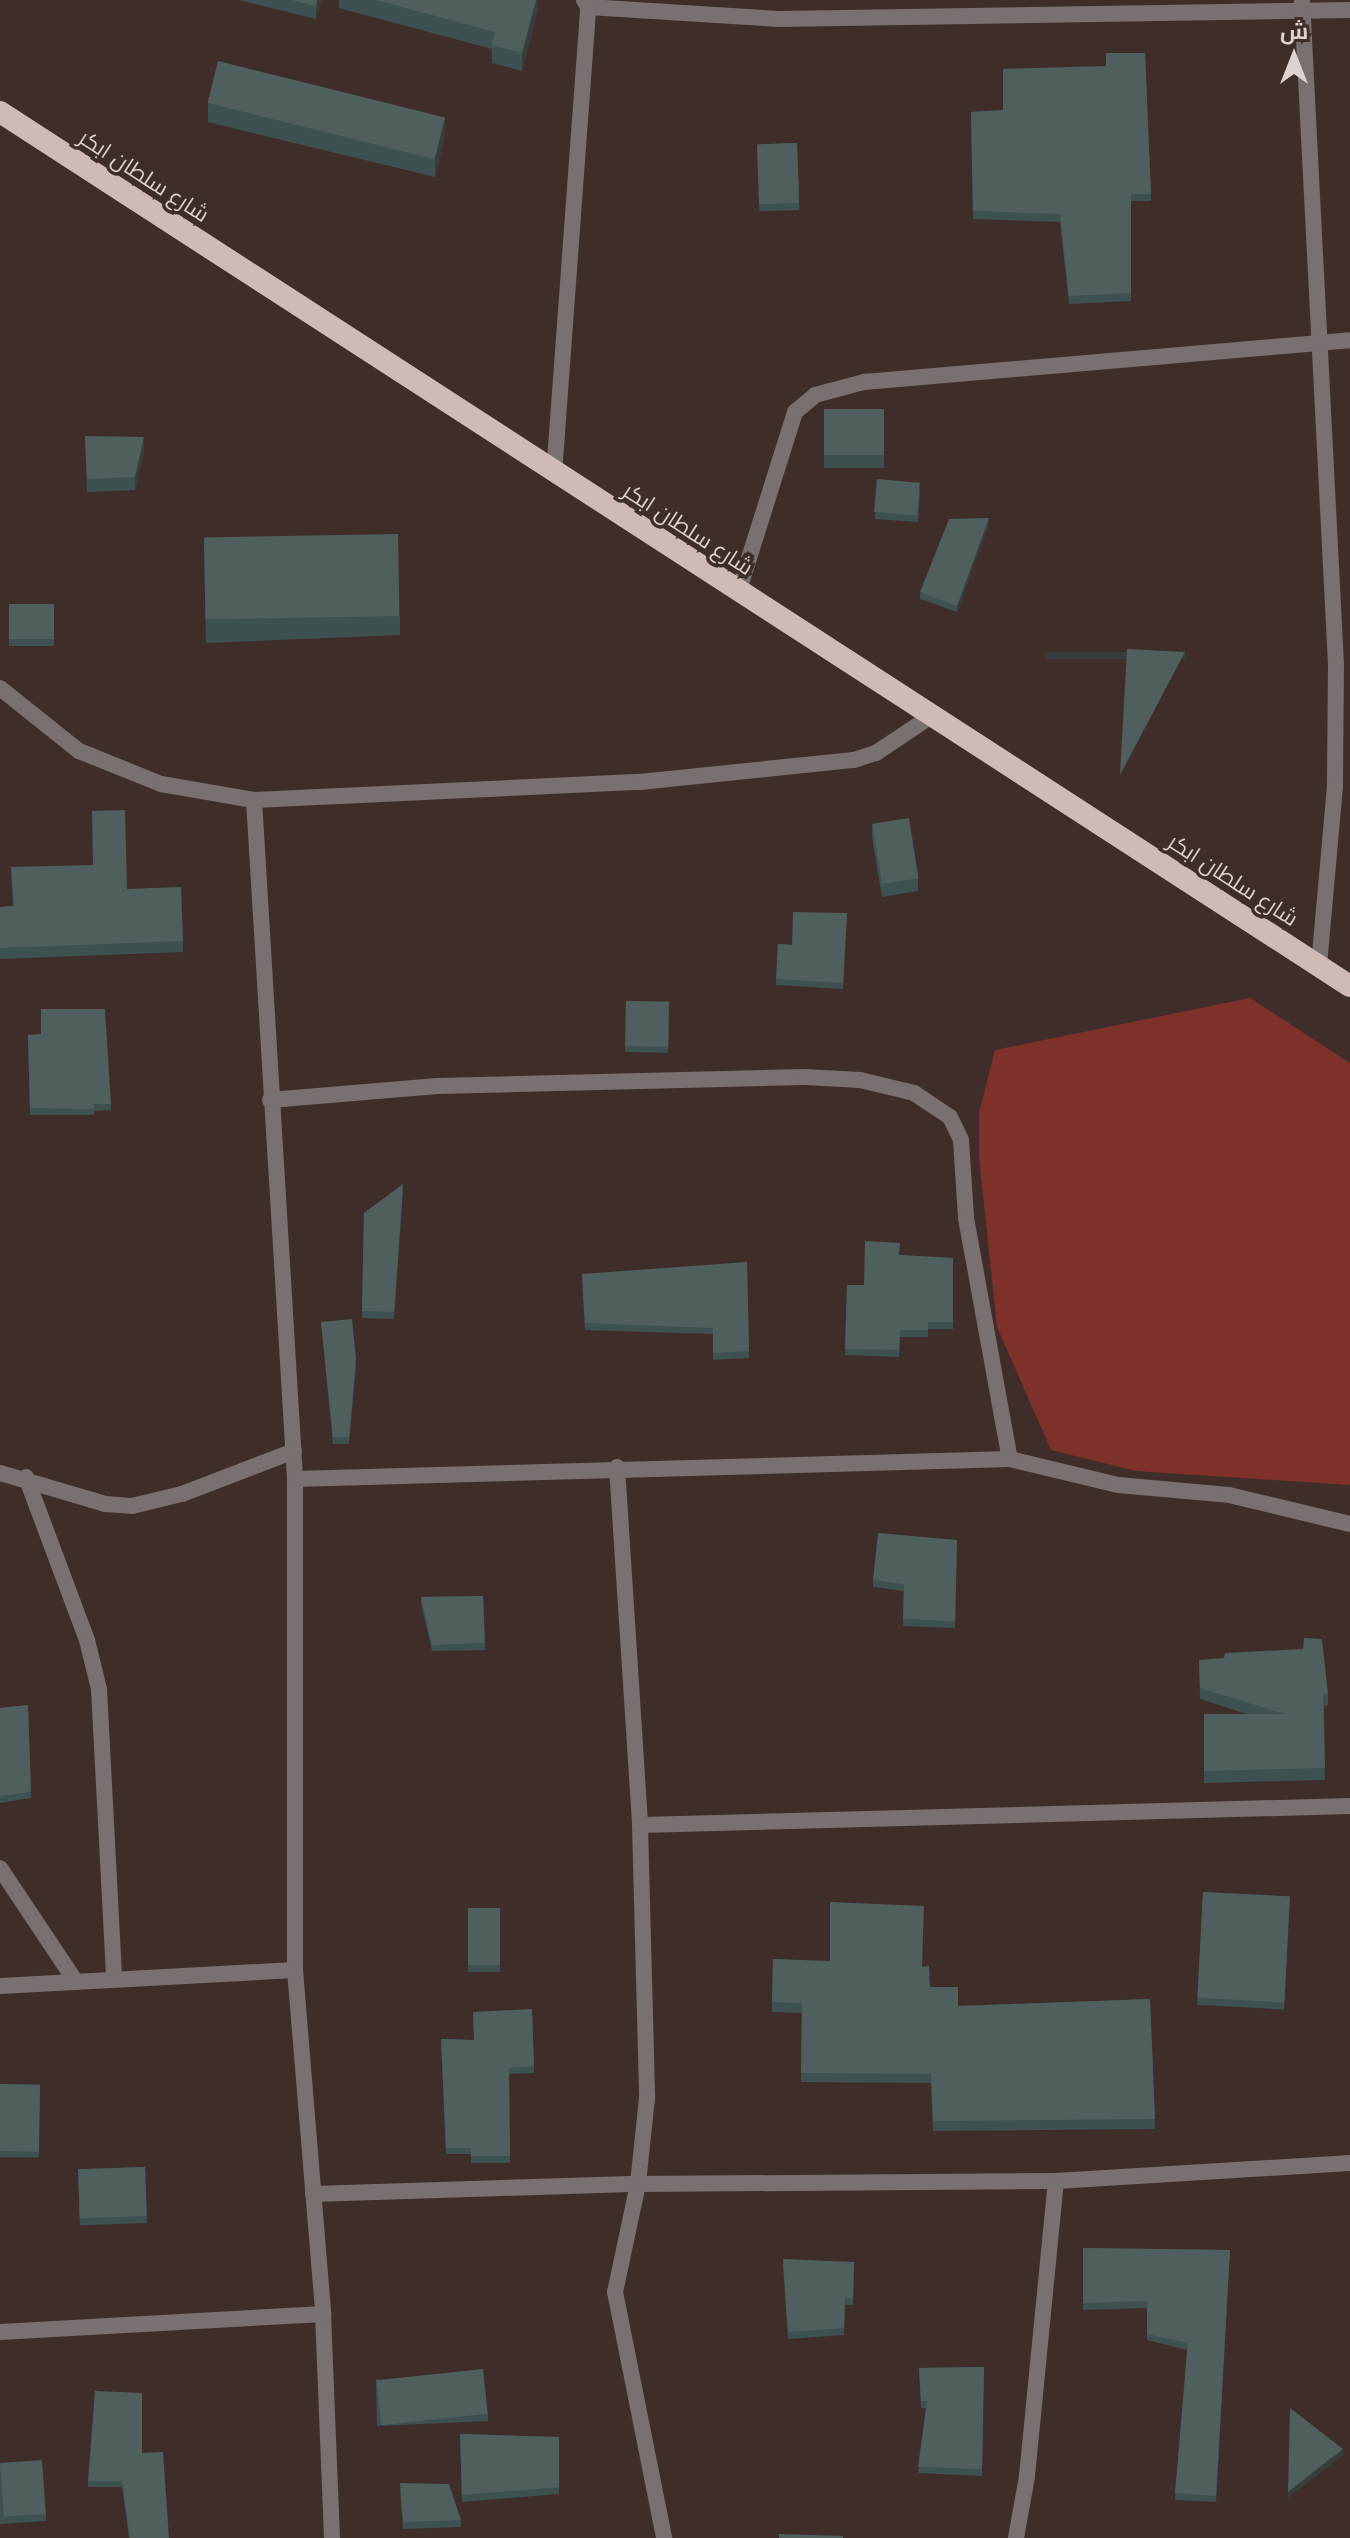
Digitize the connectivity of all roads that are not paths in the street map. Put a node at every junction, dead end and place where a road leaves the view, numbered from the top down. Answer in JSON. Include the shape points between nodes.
{"nodes":[{"id":1,"x":586,"y":4,"type":"edge"},
{"id":2,"x":1302,"y":6,"type":"edge"},
{"id":3,"x":1350,"y":10,"type":"edge"},
{"id":4,"x":0,"y":112,"type":"edge"},
{"id":5,"x":1321,"y":340,"type":"junction"},
{"id":6,"x":1350,"y":340,"type":"edge"},
{"id":7,"x":554,"y":474,"type":"junction"},
{"id":8,"x":738,"y":593,"type":"junction"},
{"id":9,"x":0,"y":688,"type":"edge"},
{"id":10,"x":930,"y":717,"type":"junction"},
{"id":11,"x":254,"y":800,"type":"junction"},
{"id":12,"x":1319,"y":967,"type":"junction"},
{"id":13,"x":1350,"y":986,"type":"edge"},
{"id":14,"x":270,"y":1100,"type":"junction"},
{"id":15,"x":294,"y":1451,"type":"junction"},
{"id":16,"x":1010,"y":1459,"type":"junction"},
{"id":17,"x":617,"y":1467,"type":"junction"},
{"id":18,"x":0,"y":1473,"type":"edge"},
{"id":19,"x":26,"y":1477,"type":"junction"},
{"id":20,"x":295,"y":1479,"type":"junction"},
{"id":21,"x":1350,"y":1524,"type":"edge"},
{"id":22,"x":1350,"y":1806,"type":"edge"},
{"id":23,"x":640,"y":1825,"type":"junction"},
{"id":24,"x":0,"y":1868,"type":"edge"},
{"id":25,"x":295,"y":1970,"type":"junction"},
{"id":26,"x":114,"y":1980,"type":"junction"},
{"id":27,"x":76,"y":1982,"type":"junction"},
{"id":28,"x":0,"y":1986,"type":"edge"},
{"id":29,"x":1350,"y":2163,"type":"edge"},
{"id":30,"x":1056,"y":2181,"type":"junction"},
{"id":31,"x":638,"y":2184,"type":"junction"},
{"id":32,"x":313,"y":2194,"type":"junction"},
{"id":33,"x":323,"y":2314,"type":"junction"},
{"id":34,"x":0,"y":2332,"type":"edge"},
{"id":35,"x":332,"y":2538,"type":"edge"},
{"id":36,"x":664,"y":2538,"type":"edge"},
{"id":37,"x":1016,"y":2538,"type":"edge"}],
"edges":[{"from":1,"to":2,"type":"street","via":[[778,19]]},
{"from":1,"to":7,"type":"street"},
{"from":2,"to":3,"type":"street"},
{"from":2,"to":5,"type":"street"},
{"from":4,"to":7,"type":"highway","name":"شارع سلطان ابكر"},
{"from":5,"to":6,"type":"street"},
{"from":5,"to":8,"type":"street","via":[[864,382],[815,395],[795,412],[787,431]]},
{"from":5,"to":12,"type":"street","via":[[1336,664],[1335,786]]},
{"from":7,"to":8,"type":"highway","name":"شارع سلطان ابكر"},
{"from":8,"to":10,"type":"highway","name":"شارع سلطان ابكر"},
{"from":9,"to":11,"type":"street","via":[[79,751],[161,784]]},
{"from":10,"to":11,"type":"street","via":[[876,753],[854,760],[640,782]]},
{"from":10,"to":12,"type":"highway","name":"شارع سلطان ابكر"},
{"from":11,"to":14,"type":"street"},
{"from":12,"to":13,"type":"highway","name":"شارع سلطان ابكر"},
{"from":14,"to":15,"type":"street"},
{"from":14,"to":16,"type":"street","via":[[437,1086],[805,1077],[860,1080],[914,1093],[950,1117],[961,1140],[966,1218]]},
{"from":15,"to":19,"type":"street","via":[[171,1498],[132,1506],[105,1504]]},
{"from":15,"to":20,"type":"street"},
{"from":16,"to":17,"type":"street"},
{"from":16,"to":21,"type":"street","via":[[1118,1485],[1229,1495]]},
{"from":17,"to":20,"type":"street"},
{"from":17,"to":23,"type":"street"},
{"from":18,"to":19,"type":"street"},
{"from":19,"to":26,"type":"street","via":[[87,1640],[99,1689]]},
{"from":20,"to":25,"type":"street"},
{"from":22,"to":23,"type":"street"},
{"from":23,"to":31,"type":"street","via":[[647,2098]]},
{"from":24,"to":27,"type":"street"},
{"from":25,"to":26,"type":"street"},
{"from":25,"to":32,"type":"street"},
{"from":26,"to":27,"type":"street"},
{"from":27,"to":28,"type":"street"},
{"from":29,"to":30,"type":"street"},
{"from":30,"to":31,"type":"street"},
{"from":30,"to":37,"type":"street","via":[[1027,2476]]},
{"from":31,"to":32,"type":"street"},
{"from":31,"to":36,"type":"street","via":[[615,2292]]},
{"from":32,"to":33,"type":"street"},
{"from":33,"to":34,"type":"street"},
{"from":33,"to":35,"type":"street"}]}
